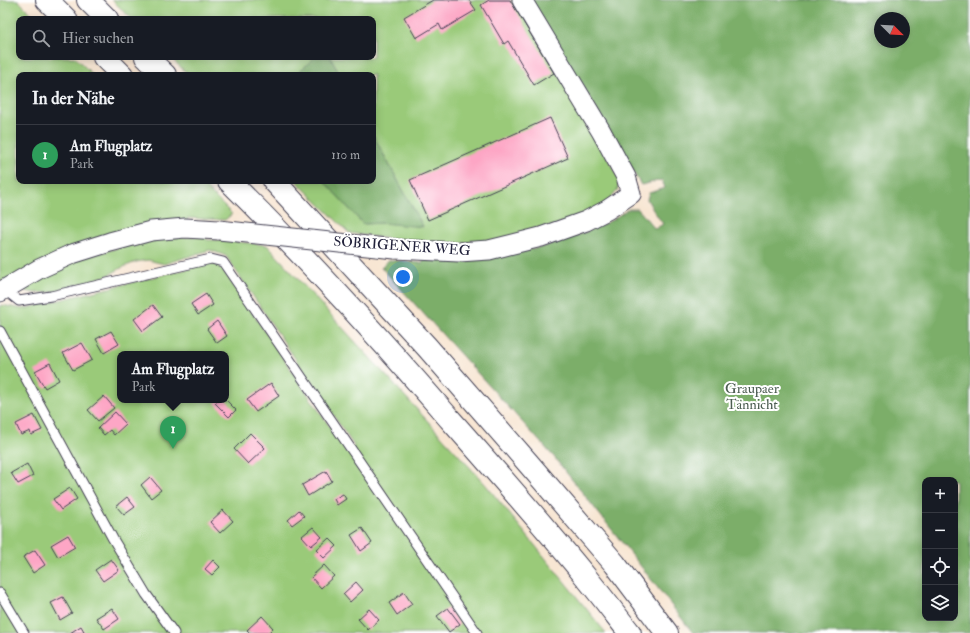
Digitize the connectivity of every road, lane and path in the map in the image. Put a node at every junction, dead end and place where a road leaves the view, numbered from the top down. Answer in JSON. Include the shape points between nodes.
{"nodes":[{"id":1,"x":46,"y":0,"type":"edge"},
{"id":2,"x":88,"y":0,"type":"edge"},
{"id":3,"x":522,"y":0,"type":"edge"},
{"id":4,"x":63,"y":16,"type":"edge"},
{"id":5,"x":104,"y":16,"type":"edge"},
{"id":6,"x":107,"y":60,"type":"edge"},
{"id":7,"x":149,"y":60,"type":"edge"},
{"id":8,"x":119,"y":72,"type":"edge"},
{"id":9,"x":162,"y":72,"type":"edge"},
{"id":10,"x":232,"y":184,"type":"edge"},
{"id":11,"x":277,"y":184,"type":"edge"},
{"id":12,"x":2,"y":291,"type":"edge"},
{"id":13,"x":0,"y":331,"type":"edge"},
{"id":14,"x":0,"y":593,"type":"edge"},
{"id":15,"x":24,"y":633,"type":"edge"},
{"id":16,"x":174,"y":633,"type":"edge"},
{"id":17,"x":477,"y":633,"type":"edge"},
{"id":18,"x":630,"y":633,"type":"edge"},
{"id":19,"x":667,"y":633,"type":"edge"}],
"edges":[{"from":1,"to":4,"type":"highway"},
{"from":2,"to":5,"type":"highway"},
{"from":3,"to":12,"type":"street","name":"SÖBRIGENER WEG","bridge":true,"via":[[626,177],[631,194],[607,210],[586,221],[541,237],[489,250],[459,252],[395,249],[219,230],[184,228],[151,231],[72,254],[39,269]]},
{"from":6,"to":8,"type":"highway"},
{"from":7,"to":9,"type":"highway"},
{"from":10,"to":18,"type":"highway","via":[[401,363],[586,576]]},
{"from":11,"to":19,"type":"highway","via":[[427,346],[615,564]]},
{"from":12,"to":17,"type":"lane","via":[[19,301],[211,259],[223,262]]},
{"from":13,"to":16,"type":"lane","via":[[113,539],[146,594]]},
{"from":14,"to":15,"type":"lane"}]}
